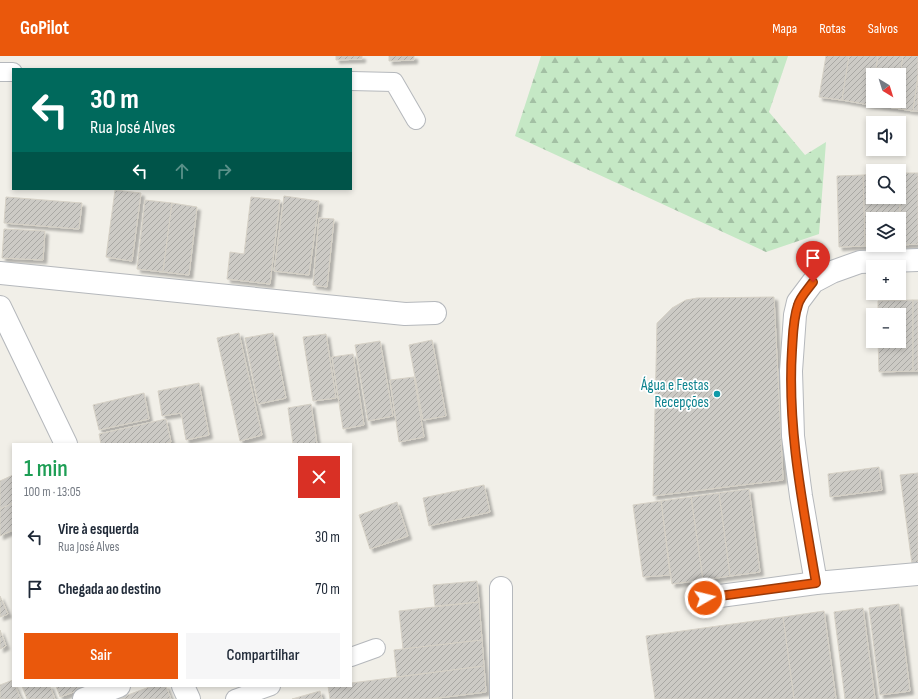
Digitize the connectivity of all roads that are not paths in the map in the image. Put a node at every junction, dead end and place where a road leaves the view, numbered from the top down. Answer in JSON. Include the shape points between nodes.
{"nodes":[{"id":1,"x":0,"y":72,"type":"edge"},
{"id":2,"x":12,"y":72,"type":"edge"},
{"id":3,"x":352,"y":81,"type":"edge"},
{"id":4,"x":416,"y":120,"type":"dead end"},
{"id":5,"x":918,"y":260,"type":"edge"},
{"id":6,"x":0,"y":273,"type":"edge"},
{"id":7,"x":0,"y":307,"type":"edge"},
{"id":8,"x":435,"y":313,"type":"dead end"},
{"id":9,"x":66,"y":443,"type":"edge"},
{"id":10,"x":918,"y":574,"type":"edge"},
{"id":11,"x":816,"y":583,"type":"junction"},
{"id":12,"x":501,"y":588,"type":"dead end"},
{"id":13,"x":705,"y":598,"type":"dead end"},
{"id":14,"x":376,"y":648,"type":"dead end"},
{"id":15,"x":352,"y":657,"type":"edge"},
{"id":16,"x":116,"y":687,"type":"edge"},
{"id":17,"x":183,"y":687,"type":"edge"},
{"id":18,"x":268,"y":687,"type":"edge"},
{"id":19,"x":84,"y":699,"type":"edge"},
{"id":20,"x":189,"y":699,"type":"edge"},
{"id":21,"x":235,"y":699,"type":"edge"},
{"id":22,"x":501,"y":699,"type":"edge"}],
"edges":[{"from":1,"to":2,"type":"lane"},
{"from":3,"to":4,"type":"lane","via":[[394,82]]},
{"from":5,"to":11,"type":"street","via":[[860,262],[813,282],[798,302],[791,371],[793,436]]},
{"from":6,"to":8,"type":"street","via":[[405,314]]},
{"from":7,"to":9,"type":"street"},
{"from":10,"to":11,"type":"street"},
{"from":11,"to":13,"type":"street"},
{"from":12,"to":22,"type":"street"},
{"from":14,"to":15,"type":"lane"},
{"from":16,"to":19,"type":"street"},
{"from":17,"to":20,"type":"street"},
{"from":18,"to":21,"type":"lane"}]}
